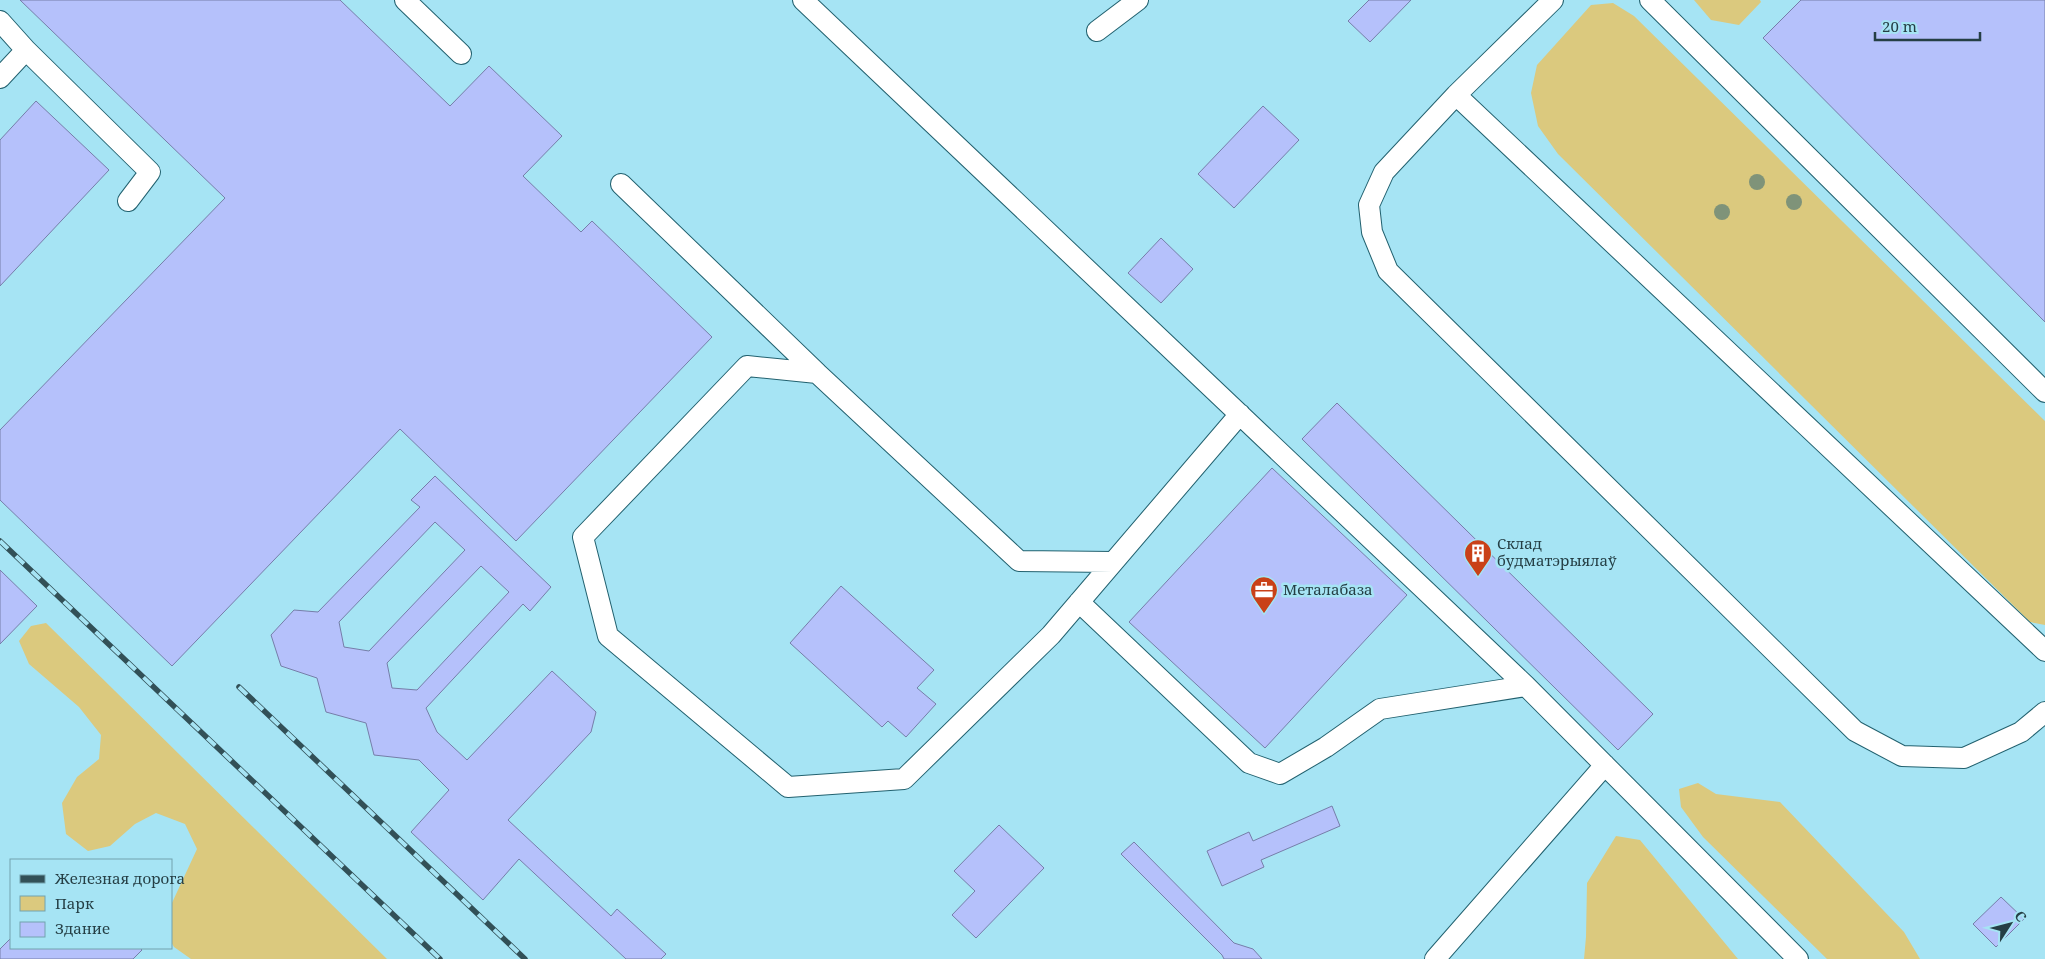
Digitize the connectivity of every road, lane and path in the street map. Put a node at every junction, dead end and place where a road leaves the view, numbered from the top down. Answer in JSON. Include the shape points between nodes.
{"nodes":[{"id":1,"x":405,"y":0,"type":"edge"},
{"id":2,"x":803,"y":0,"type":"edge"},
{"id":3,"x":1138,"y":0,"type":"edge"},
{"id":4,"x":1554,"y":0,"type":"edge"},
{"id":5,"x":1650,"y":0,"type":"edge"},
{"id":6,"x":0,"y":20,"type":"edge"},
{"id":7,"x":1097,"y":31,"type":"dead end"},
{"id":8,"x":26,"y":50,"type":"junction"},
{"id":9,"x":460,"y":54,"type":"dead end"},
{"id":10,"x":0,"y":78,"type":"edge"},
{"id":11,"x":1456,"y":96,"type":"junction"},
{"id":12,"x":621,"y":184,"type":"dead end"},
{"id":13,"x":128,"y":201,"type":"dead end"},
{"id":14,"x":817,"y":374,"type":"junction"},
{"id":15,"x":2045,"y":392,"type":"edge"},
{"id":16,"x":1240,"y":414,"type":"junction"},
{"id":17,"x":1113,"y":562,"type":"junction"},
{"id":18,"x":1079,"y":602,"type":"junction"},
{"id":19,"x":2045,"y":651,"type":"edge"},
{"id":20,"x":1526,"y":686,"type":"junction"},
{"id":21,"x":2045,"y":712,"type":"edge"},
{"id":22,"x":1605,"y":765,"type":"junction"},
{"id":23,"x":1435,"y":959,"type":"edge"},
{"id":24,"x":1798,"y":959,"type":"edge"}],
"edges":[{"from":1,"to":9,"type":"lane"},
{"from":2,"to":16,"type":"lane"},
{"from":3,"to":7,"type":"lane"},
{"from":4,"to":11,"type":"lane"},
{"from":5,"to":15,"type":"lane"},
{"from":6,"to":8,"type":"lane"},
{"from":8,"to":10,"type":"lane"},
{"from":8,"to":13,"type":"lane","via":[[150,172]]},
{"from":11,"to":19,"type":"lane"},
{"from":11,"to":21,"type":"lane","via":[[1384,172],[1369,205],[1372,232],[1388,270],[1855,731],[1902,756],[1964,758],[2021,732]]},
{"from":12,"to":14,"type":"lane"},
{"from":14,"to":17,"type":"lane","via":[[1020,561]]},
{"from":14,"to":18,"type":"lane","via":[[747,366],[583,537],[608,636],[788,787],[904,779],[1051,635]]},
{"from":16,"to":17,"type":"lane"},
{"from":16,"to":20,"type":"lane"},
{"from":17,"to":18,"type":"lane"},
{"from":18,"to":20,"type":"lane","via":[[1249,763],[1280,774],[1326,748],[1380,709]]},
{"from":20,"to":22,"type":"lane"},
{"from":22,"to":23,"type":"lane"},
{"from":22,"to":24,"type":"lane"}]}
